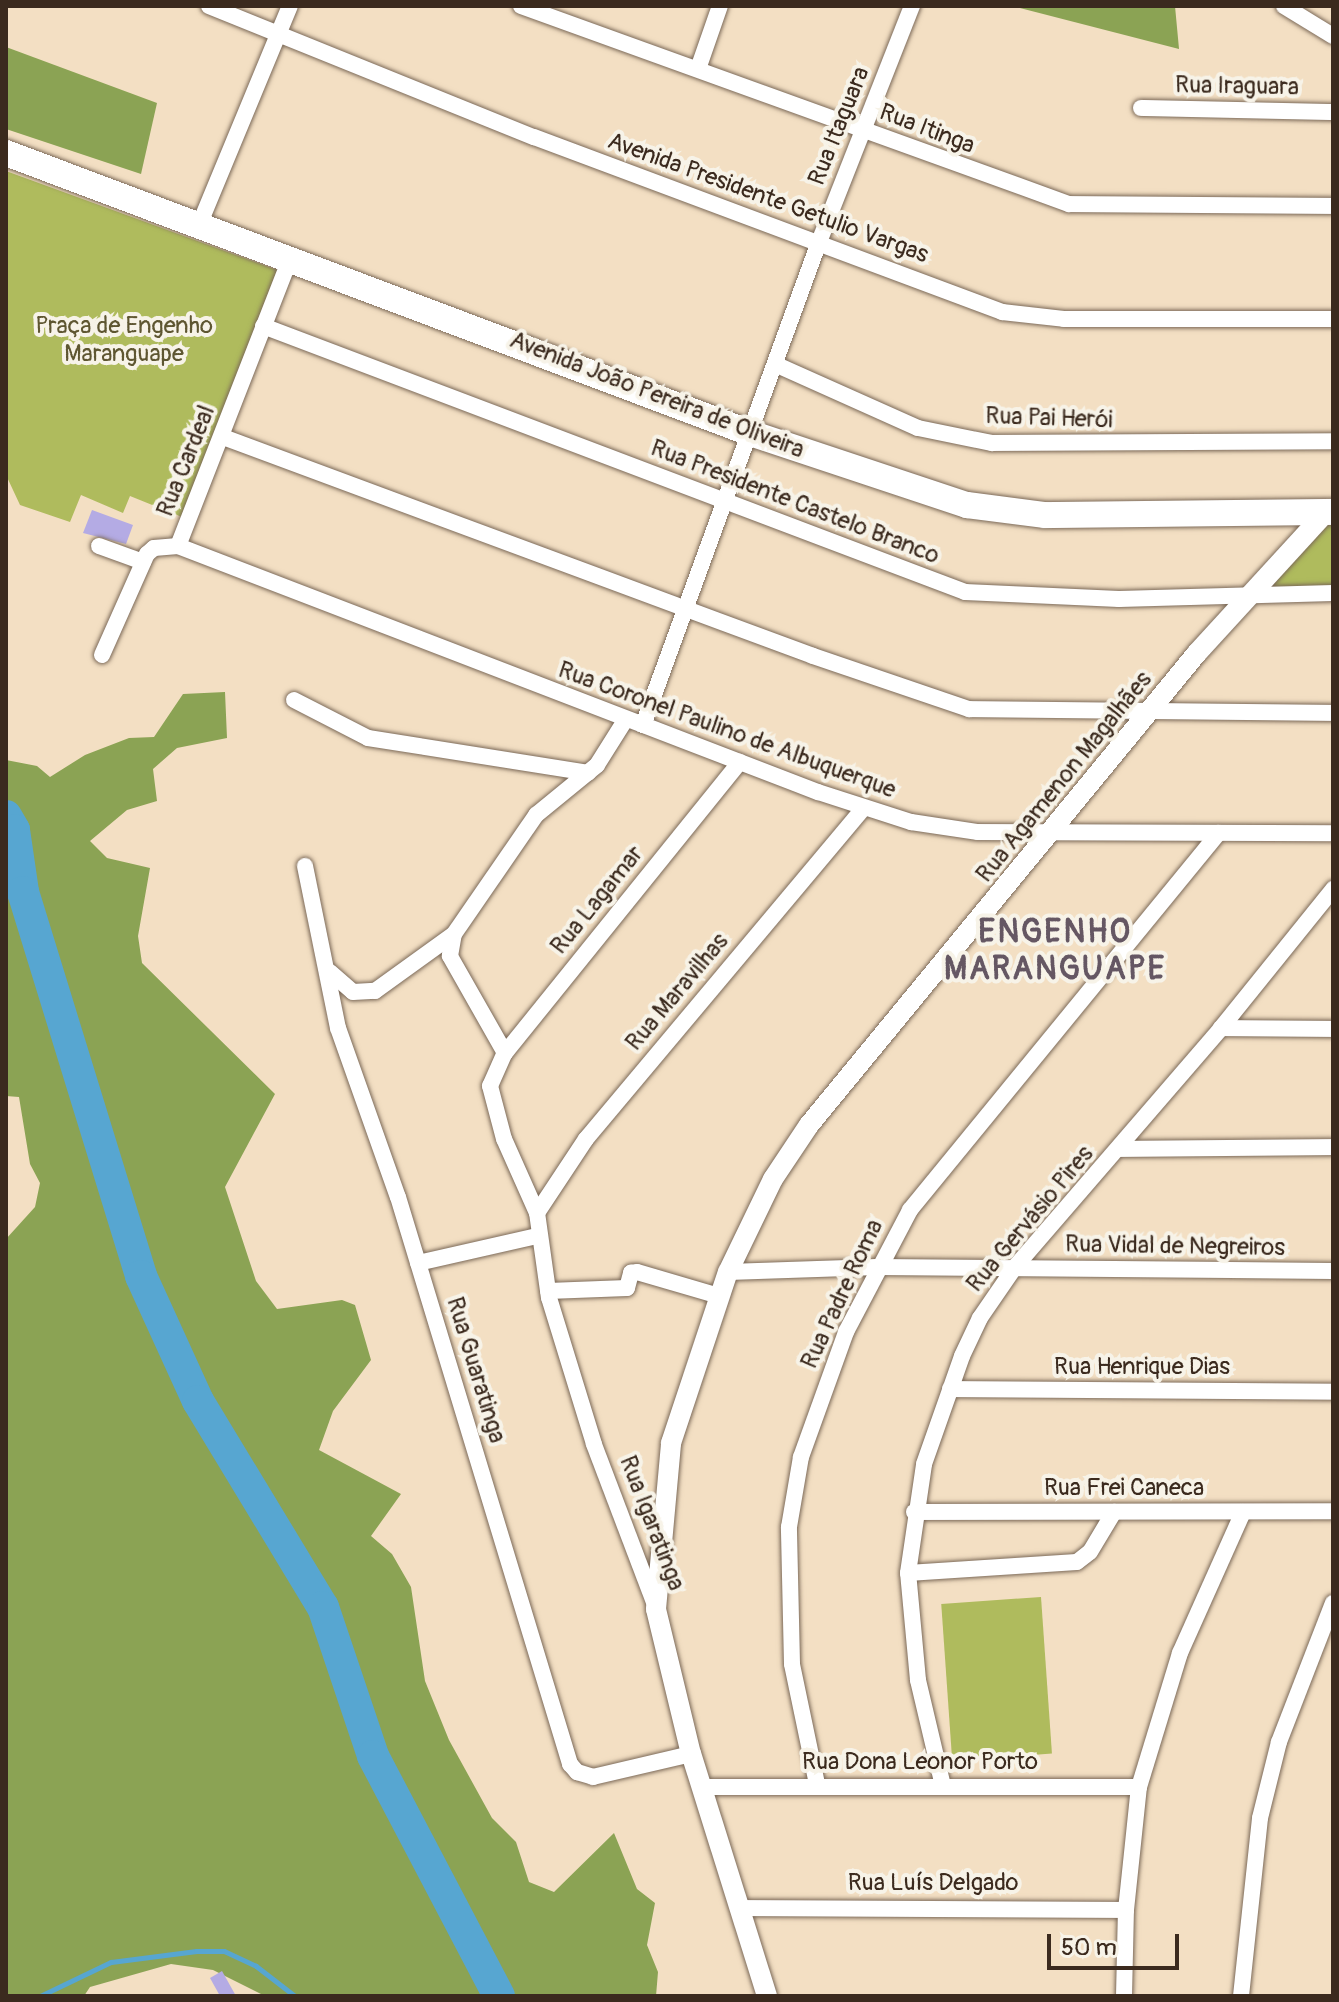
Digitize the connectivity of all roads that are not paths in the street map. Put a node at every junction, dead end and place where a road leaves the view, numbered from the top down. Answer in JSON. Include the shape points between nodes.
{"nodes":[{"id":1,"x":209,"y":6,"type":"edge"},
{"id":2,"x":290,"y":6,"type":"edge"},
{"id":3,"x":521,"y":6,"type":"edge"},
{"id":4,"x":720,"y":6,"type":"edge"},
{"id":5,"x":1284,"y":6,"type":"edge"},
{"id":6,"x":907,"y":10,"type":"edge"},
{"id":7,"x":278,"y":34,"type":"junction"},
{"id":8,"x":1333,"y":36,"type":"edge"},
{"id":9,"x":698,"y":69,"type":"junction"},
{"id":10,"x":1141,"y":108,"type":"dead end"},
{"id":11,"x":1333,"y":112,"type":"edge"},
{"id":12,"x":863,"y":130,"type":"junction"},
{"id":13,"x":6,"y":153,"type":"edge"},
{"id":14,"x":1333,"y":206,"type":"edge"},
{"id":15,"x":200,"y":223,"type":"junction"},
{"id":16,"x":819,"y":242,"type":"junction"},
{"id":17,"x":290,"y":259,"type":"junction"},
{"id":18,"x":1333,"y":319,"type":"edge"},
{"id":19,"x":263,"y":326,"type":"junction"},
{"id":20,"x":777,"y":365,"type":"junction"},
{"id":21,"x":750,"y":433,"type":"junction"},
{"id":22,"x":223,"y":437,"type":"junction"},
{"id":23,"x":1333,"y":441,"type":"edge"},
{"id":24,"x":726,"y":499,"type":"junction"},
{"id":25,"x":1330,"y":512,"type":"edge"},
{"id":26,"x":99,"y":546,"type":"dead end"},
{"id":27,"x":178,"y":546,"type":"junction"},
{"id":28,"x":143,"y":562,"type":"junction"},
{"id":29,"x":1251,"y":593,"type":"junction"},
{"id":30,"x":1333,"y":593,"type":"edge"},
{"id":31,"x":687,"y":608,"type":"junction"},
{"id":32,"x":102,"y":655,"type":"dead end"},
{"id":33,"x":294,"y":700,"type":"dead end"},
{"id":34,"x":1153,"y":711,"type":"junction"},
{"id":35,"x":1333,"y":713,"type":"edge"},
{"id":36,"x":626,"y":719,"type":"junction"},
{"id":37,"x":643,"y":725,"type":"junction"},
{"id":38,"x":740,"y":762,"type":"junction"},
{"id":39,"x":588,"y":773,"type":"junction"},
{"id":40,"x":863,"y":809,"type":"junction"},
{"id":41,"x":1054,"y":833,"type":"junction"},
{"id":42,"x":1219,"y":833,"type":"junction"},
{"id":43,"x":1333,"y":833,"type":"edge"},
{"id":44,"x":305,"y":866,"type":"dead end"},
{"id":45,"x":1333,"y":889,"type":"edge"},
{"id":46,"x":454,"y":934,"type":"junction"},
{"id":47,"x":330,"y":972,"type":"junction"},
{"id":48,"x":1221,"y":1028,"type":"junction"},
{"id":49,"x":1333,"y":1029,"type":"edge"},
{"id":50,"x":505,"y":1053,"type":"junction"},
{"id":51,"x":495,"y":1071,"type":"joint"},
{"id":52,"x":1333,"y":1147,"type":"edge"},
{"id":53,"x":1120,"y":1149,"type":"junction"},
{"id":54,"x":537,"y":1213,"type":"junction"},
{"id":55,"x":537,"y":1236,"type":"junction"},
{"id":56,"x":418,"y":1263,"type":"junction"},
{"id":57,"x":877,"y":1267,"type":"junction"},
{"id":58,"x":1015,"y":1267,"type":"junction"},
{"id":59,"x":1333,"y":1271,"type":"edge"},
{"id":60,"x":728,"y":1272,"type":"junction"},
{"id":61,"x":548,"y":1291,"type":"junction"},
{"id":62,"x":719,"y":1296,"type":"junction"},
{"id":63,"x":950,"y":1389,"type":"junction"},
{"id":64,"x":1333,"y":1392,"type":"edge"},
{"id":65,"x":1333,"y":1511,"type":"edge"},
{"id":66,"x":914,"y":1512,"type":"junction"},
{"id":67,"x":1114,"y":1512,"type":"junction"},
{"id":68,"x":1243,"y":1512,"type":"junction"},
{"id":69,"x":908,"y":1573,"type":"junction"},
{"id":70,"x":1333,"y":1603,"type":"edge"},
{"id":71,"x":656,"y":1609,"type":"junction"},
{"id":72,"x":691,"y":1754,"type":"junction"},
{"id":73,"x":817,"y":1784,"type":"junction"},
{"id":74,"x":943,"y":1786,"type":"junction"},
{"id":75,"x":702,"y":1787,"type":"junction"},
{"id":76,"x":1139,"y":1787,"type":"junction"},
{"id":77,"x":740,"y":1908,"type":"junction"},
{"id":78,"x":1126,"y":1910,"type":"junction"},
{"id":79,"x":767,"y":1996,"type":"edge"},
{"id":80,"x":1124,"y":1996,"type":"edge"},
{"id":81,"x":1241,"y":1996,"type":"edge"}],
"edges":[{"from":1,"to":7,"type":"street","name":"Avenida Presidente Getulio Vargas"},
{"from":2,"to":7,"type":"street"},
{"from":3,"to":9,"type":"street","name":"Rua Itinga"},
{"from":4,"to":9,"type":"street"},
{"from":5,"to":8,"type":"street"},
{"from":6,"to":12,"type":"street","name":"Rua Itaguara"},
{"from":7,"to":15,"type":"street"},
{"from":7,"to":16,"type":"street","name":"Avenida Presidente Getulio Vargas"},
{"from":9,"to":12,"type":"street","name":"Rua Itinga"},
{"from":10,"to":11,"type":"street","name":"Rua Iraguara"},
{"from":12,"to":14,"type":"street","name":"Rua Itinga","via":[[1069,204]]},
{"from":12,"to":16,"type":"street","name":"Rua Itaguara"},
{"from":13,"to":15,"type":"main road","name":"Avenida João Pereira de Oliveira"},
{"from":15,"to":17,"type":"main road","name":"Avenida João Pereira de Oliveira"},
{"from":16,"to":18,"type":"street","name":"Avenida Presidente Getulio Vargas","via":[[1029,317]]},
{"from":16,"to":20,"type":"street","name":"Rua Itaguara"},
{"from":17,"to":19,"type":"street","name":"Rua Cardeal"},
{"from":17,"to":21,"type":"main road","name":"Avenida João Pereira de Oliveira"},
{"from":19,"to":22,"type":"street","name":"Rua Cardeal"},
{"from":19,"to":24,"type":"street","name":"Rua Presidente Castelo Branco"},
{"from":20,"to":21,"type":"street","name":"Rua Itaguara"},
{"from":20,"to":23,"type":"street","name":"Rua Pai Herói","via":[[918,428],[992,443]]},
{"from":21,"to":24,"type":"street","name":"Rua Itaguara"},
{"from":21,"to":25,"type":"main road","name":"Avenida João Pereira de Oliveira","via":[[931,495],[1005,511]]},
{"from":22,"to":27,"type":"street","name":"Rua Cardeal"},
{"from":22,"to":31,"type":"street"},
{"from":24,"to":29,"type":"street","name":"Rua Presidente Castelo Branco","via":[[965,592],[1119,599]]},
{"from":24,"to":31,"type":"street","name":"Rua Itaguara"},
{"from":25,"to":29,"type":"street","name":"Rua Agamenon Magalhães"},
{"from":26,"to":28,"type":"street"},
{"from":27,"to":28,"type":"street","via":[[154,548]]},
{"from":27,"to":36,"type":"street","name":"Rua Coronel Paulino de Albuquerque"},
{"from":28,"to":32,"type":"street"},
{"from":29,"to":30,"type":"street","name":"Rua Presidente Castelo Branco"},
{"from":29,"to":34,"type":"street","name":"Rua Agamenon Magalhães"},
{"from":31,"to":34,"type":"street","via":[[969,709]]},
{"from":31,"to":37,"type":"street","name":"Rua Itaguara"},
{"from":33,"to":39,"type":"street","via":[[368,738]]},
{"from":34,"to":35,"type":"street"},
{"from":34,"to":41,"type":"street","name":"Rua Agamenon Magalhães"},
{"from":36,"to":37,"type":"street","name":"Rua Coronel Paulino de Albuquerque"},
{"from":36,"to":39,"type":"street"},
{"from":37,"to":38,"type":"street","name":"Rua Coronel Paulino de Albuquerque"},
{"from":38,"to":40,"type":"street","name":"Rua Coronel Paulino de Albuquerque"},
{"from":38,"to":50,"type":"street","name":"Rua Lagamar"},
{"from":39,"to":46,"type":"street","via":[[536,815]]},
{"from":40,"to":41,"type":"street","name":"Rua Coronel Paulino de Albuquerque","via":[[978,832]]},
{"from":40,"to":54,"type":"street","name":"Rua Maravilhas","via":[[586,1139]]},
{"from":41,"to":42,"type":"street","name":"Rua Coronel Paulino de Albuquerque"},
{"from":41,"to":60,"type":"street","name":"Rua Agamenon Magalhães","via":[[809,1125],[773,1179]]},
{"from":42,"to":43,"type":"street","name":"Rua Coronel Paulino de Albuquerque"},
{"from":42,"to":57,"type":"street","name":"Rua Padre Roma","via":[[965,1140],[910,1210]]},
{"from":44,"to":47,"type":"street","name":"Rua Guaratinga"},
{"from":45,"to":48,"type":"street","name":"Rua Gervásio Pires"},
{"from":46,"to":47,"type":"street","via":[[375,991],[353,992]]},
{"from":46,"to":50,"type":"street","via":[[450,956]]},
{"from":47,"to":56,"type":"street","name":"Rua Guaratinga","via":[[338,1028]]},
{"from":48,"to":49,"type":"street"},
{"from":48,"to":53,"type":"street","name":"Rua Gervásio Pires"},
{"from":50,"to":51,"type":"street","name":"Rua Lagamar"},
{"from":51,"to":54,"type":"street","name":"Rua Igaratinga","via":[[490,1086],[494,1111]]},
{"from":52,"to":53,"type":"street"},
{"from":53,"to":58,"type":"street","name":"Rua Gervásio Pires"},
{"from":54,"to":55,"type":"street","name":"Rua Igaratinga"},
{"from":55,"to":56,"type":"street"},
{"from":55,"to":61,"type":"street","name":"Rua Igaratinga"},
{"from":56,"to":72,"type":"street","name":"Rua Guaratinga","via":[[570,1764],[593,1777]]},
{"from":57,"to":58,"type":"street","name":"Rua Vidal de Negreiros"},
{"from":57,"to":60,"type":"street","name":"Rua Vidal de Negreiros"},
{"from":57,"to":73,"type":"street","name":"Rua Padre Roma","via":[[821,1395],[801,1457],[789,1527],[792,1664]]},
{"from":58,"to":59,"type":"street","name":"Rua Vidal de Negreiros"},
{"from":58,"to":63,"type":"street","name":"Rua Gervásio Pires","via":[[980,1318]]},
{"from":60,"to":62,"type":"street","name":"Rua Agamenon Magalhães"},
{"from":61,"to":62,"type":"street","via":[[627,1288],[631,1273],[637,1272]]},
{"from":61,"to":71,"type":"street","name":"Rua Igaratinga","via":[[594,1444]]},
{"from":62,"to":71,"type":"street","name":"Rua Agamenon Magalhães","via":[[671,1443]]},
{"from":63,"to":64,"type":"street","name":"Rua Henrique Dias"},
{"from":63,"to":66,"type":"street","name":"Rua Gervásio Pires"},
{"from":65,"to":68,"type":"street","name":"Rua Frei Caneca"},
{"from":66,"to":67,"type":"street","name":"Rua Frei Caneca"},
{"from":66,"to":69,"type":"street","name":"Rua Gervásio Pires"},
{"from":67,"to":68,"type":"street","name":"Rua Frei Caneca"},
{"from":67,"to":69,"type":"street","via":[[1090,1552],[1077,1562]]},
{"from":68,"to":76,"type":"street","via":[[1180,1653]]},
{"from":69,"to":74,"type":"street","name":"Rua Gervásio Pires","via":[[918,1680]]},
{"from":70,"to":81,"type":"street","via":[[1279,1742],[1260,1818]]},
{"from":71,"to":72,"type":"street","name":"Rua Igaratinga"},
{"from":72,"to":75,"type":"street","name":"Rua Igaratinga"},
{"from":73,"to":74,"type":"street","name":"Rua Dona Leonor Porto"},
{"from":73,"to":75,"type":"street","name":"Rua Dona Leonor Porto"},
{"from":74,"to":76,"type":"street","name":"Rua Dona Leonor Porto"},
{"from":75,"to":77,"type":"street","name":"Rua Igaratinga"},
{"from":76,"to":78,"type":"street"},
{"from":77,"to":78,"type":"street","name":"Rua Luís Delgado"},
{"from":77,"to":79,"type":"street","name":"Rua Igaratinga"},
{"from":78,"to":80,"type":"street"}]}
